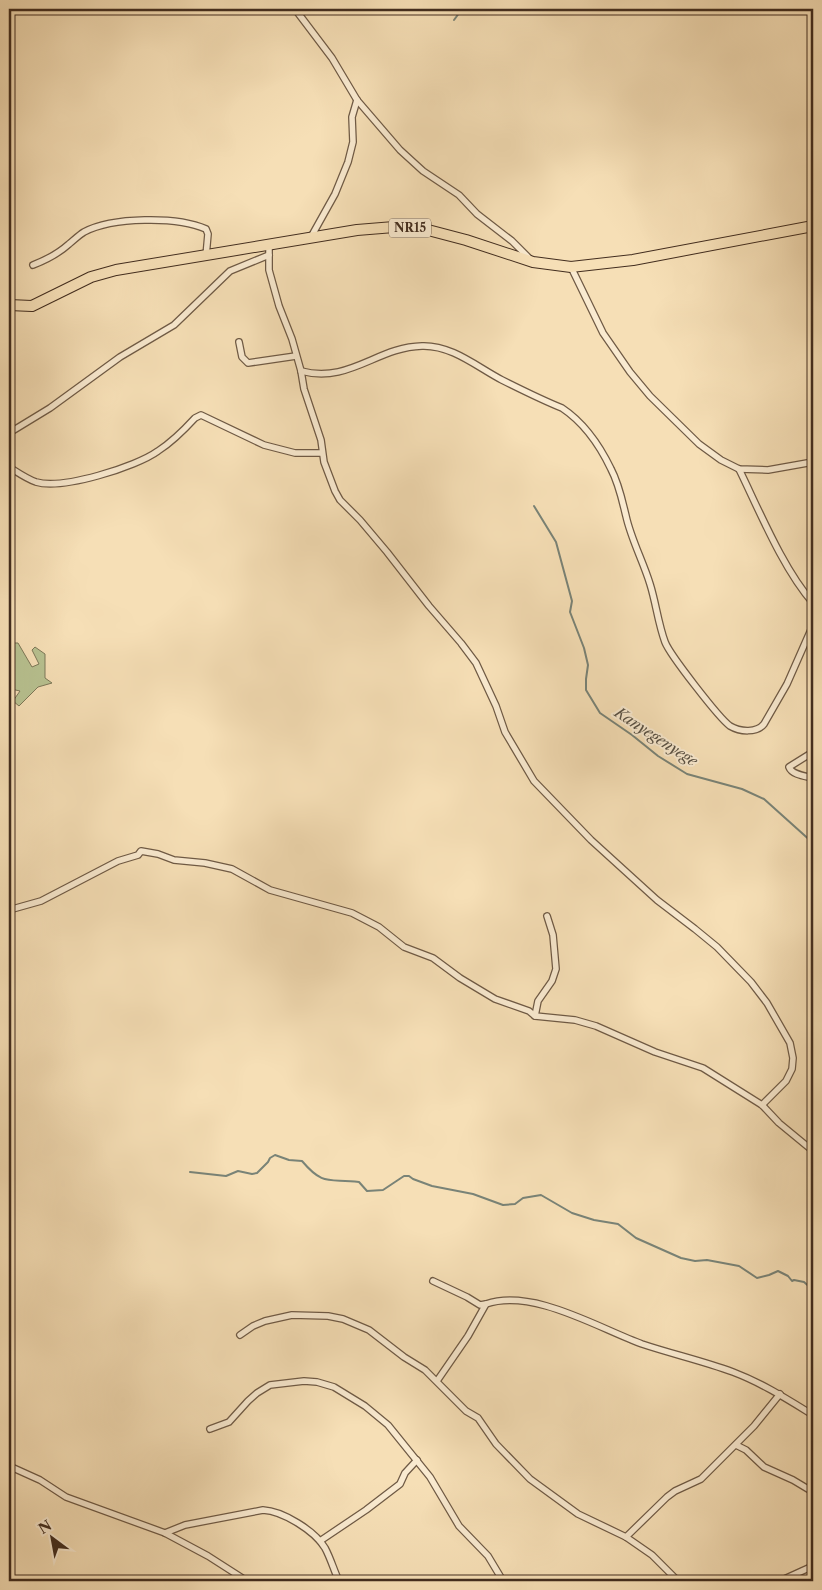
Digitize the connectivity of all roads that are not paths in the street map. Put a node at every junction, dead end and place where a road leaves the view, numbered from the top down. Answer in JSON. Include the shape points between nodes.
{"nodes":[{"id":1,"x":295,"y":9,"type":"edge"},
{"id":2,"x":357,"y":100,"type":"junction"},
{"id":3,"x":813,"y":226,"type":"edge"},
{"id":4,"x":311,"y":237,"type":"junction"},
{"id":5,"x":269,"y":250,"type":"junction"},
{"id":6,"x":206,"y":256,"type":"junction"},
{"id":7,"x":533,"y":262,"type":"junction"},
{"id":8,"x":33,"y":265,"type":"dead end"},
{"id":9,"x":571,"y":267,"type":"junction"},
{"id":10,"x":9,"y":305,"type":"edge"},
{"id":11,"x":239,"y":342,"type":"dead end"},
{"id":12,"x":296,"y":356,"type":"junction"},
{"id":13,"x":301,"y":371,"type":"junction"},
{"id":14,"x":9,"y":433,"type":"edge"},
{"id":15,"x":322,"y":453,"type":"junction"},
{"id":16,"x":813,"y":462,"type":"edge"},
{"id":17,"x":9,"y":468,"type":"edge"},
{"id":18,"x":739,"y":469,"type":"junction"},
{"id":19,"x":813,"y":603,"type":"edge"},
{"id":20,"x":813,"y":625,"type":"edge"},
{"id":21,"x":813,"y":752,"type":"edge"},
{"id":22,"x":813,"y":778,"type":"edge"},
{"id":23,"x":9,"y":910,"type":"edge"},
{"id":24,"x":547,"y":916,"type":"dead end"},
{"id":25,"x":535,"y":1016,"type":"junction"},
{"id":26,"x":762,"y":1104,"type":"junction"},
{"id":27,"x":813,"y":1151,"type":"edge"},
{"id":28,"x":433,"y":1281,"type":"dead end"},
{"id":29,"x":486,"y":1304,"type":"junction"},
{"id":30,"x":240,"y":1335,"type":"dead end"},
{"id":31,"x":437,"y":1381,"type":"junction"},
{"id":32,"x":780,"y":1394,"type":"junction"},
{"id":33,"x":813,"y":1415,"type":"edge"},
{"id":34,"x":210,"y":1429,"type":"dead end"},
{"id":35,"x":736,"y":1445,"type":"junction"},
{"id":36,"x":417,"y":1460,"type":"junction"},
{"id":37,"x":9,"y":1466,"type":"edge"},
{"id":38,"x":813,"y":1492,"type":"edge"},
{"id":39,"x":165,"y":1532,"type":"junction"},
{"id":40,"x":626,"y":1537,"type":"junction"},
{"id":41,"x":320,"y":1540,"type":"junction"},
{"id":42,"x":813,"y":1566,"type":"edge"},
{"id":43,"x":247,"y":1581,"type":"edge"},
{"id":44,"x":339,"y":1581,"type":"edge"},
{"id":45,"x":503,"y":1581,"type":"edge"},
{"id":46,"x":678,"y":1581,"type":"edge"},
{"id":47,"x":780,"y":1581,"type":"edge"}],
"edges":[{"from":1,"to":2,"type":"street","via":[[332,58]]},
{"from":2,"to":4,"type":"street","via":[[352,117],[353,142],[348,162]]},
{"from":2,"to":7,"type":"street","via":[[411,162],[459,195]]},
{"from":3,"to":9,"type":"highway","number":"NR15","via":[[633,260]]},
{"from":4,"to":5,"type":"highway","number":"NR15"},
{"from":4,"to":7,"type":"highway","number":"NR15","via":[[357,230],[410,228],[445,234]]},
{"from":5,"to":6,"type":"highway","number":"NR15"},
{"from":5,"to":12,"type":"street","via":[[269,270]]},
{"from":5,"to":14,"type":"street","via":[[230,271],[174,325],[120,357],[50,408]]},
{"from":6,"to":8,"type":"street","via":[[206,229],[175,221],[145,220],[96,227],[48,259]]},
{"from":6,"to":10,"type":"highway","number":"NR15","via":[[116,270],[32,306]]},
{"from":7,"to":9,"type":"highway","number":"NR15"},
{"from":9,"to":18,"type":"street","via":[[603,333],[641,386],[692,439]]},
{"from":11,"to":12,"type":"street","via":[[242,357],[248,362]]},
{"from":12,"to":13,"type":"street"},
{"from":13,"to":15,"type":"street"},
{"from":13,"to":20,"type":"street","via":[[333,373],[355,368],[382,354],[414,346],[431,346],[474,363],[570,414],[599,447],[615,478],[668,647],[722,718],[736,729],[758,730],[764,724],[787,684]]},
{"from":15,"to":17,"type":"street","via":[[295,453],[264,445],[201,415],[157,452],[110,472],[71,482],[43,484]]},
{"from":15,"to":26,"type":"street","via":[[330,481],[340,500],[387,552],[476,663],[505,732],[534,781],[591,840],[657,900],[716,947],[767,1003],[790,1043],[793,1058],[786,1081]]},
{"from":16,"to":18,"type":"street","via":[[768,470]]},
{"from":18,"to":19,"type":"street","via":[[796,580]]},
{"from":21,"to":22,"type":"street","via":[[789,767],[794,773]]},
{"from":23,"to":25,"type":"street","via":[[41,901],[118,861],[138,855],[141,850],[174,860],[214,864],[232,869],[270,890],[324,904],[370,921],[404,947],[433,958],[495,1000]]},
{"from":24,"to":25,"type":"street","via":[[553,935],[556,969],[538,1001]]},
{"from":25,"to":26,"type":"street","via":[[575,1020],[596,1026],[655,1052],[703,1068]]},
{"from":26,"to":27,"type":"street"},
{"from":28,"to":29,"type":"street","via":[[480,1305]]},
{"from":29,"to":31,"type":"street"},
{"from":29,"to":32,"type":"street","via":[[504,1300],[533,1302],[641,1343],[733,1372]]},
{"from":30,"to":31,"type":"street","via":[[265,1321],[292,1315],[343,1319],[369,1330]]},
{"from":31,"to":40,"type":"street","via":[[466,1411],[478,1418],[496,1444],[530,1479],[578,1514]]},
{"from":32,"to":33,"type":"street"},
{"from":32,"to":35,"type":"street"},
{"from":34,"to":36,"type":"street","via":[[229,1422],[257,1392],[270,1386],[287,1382],[317,1382],[334,1387],[374,1413]]},
{"from":35,"to":38,"type":"street","via":[[764,1468]]},
{"from":35,"to":40,"type":"street","via":[[701,1478],[660,1503]]},
{"from":36,"to":41,"type":"street","via":[[395,1488]]},
{"from":36,"to":45,"type":"street","via":[[458,1526],[488,1556]]},
{"from":37,"to":39,"type":"street","via":[[29,1474],[66,1497]]},
{"from":39,"to":41,"type":"street","via":[[185,1525],[272,1510],[290,1518]]},
{"from":39,"to":43,"type":"street"},
{"from":40,"to":46,"type":"street","via":[[652,1555]]},
{"from":41,"to":44,"type":"street"},
{"from":42,"to":47,"type":"street"}]}
